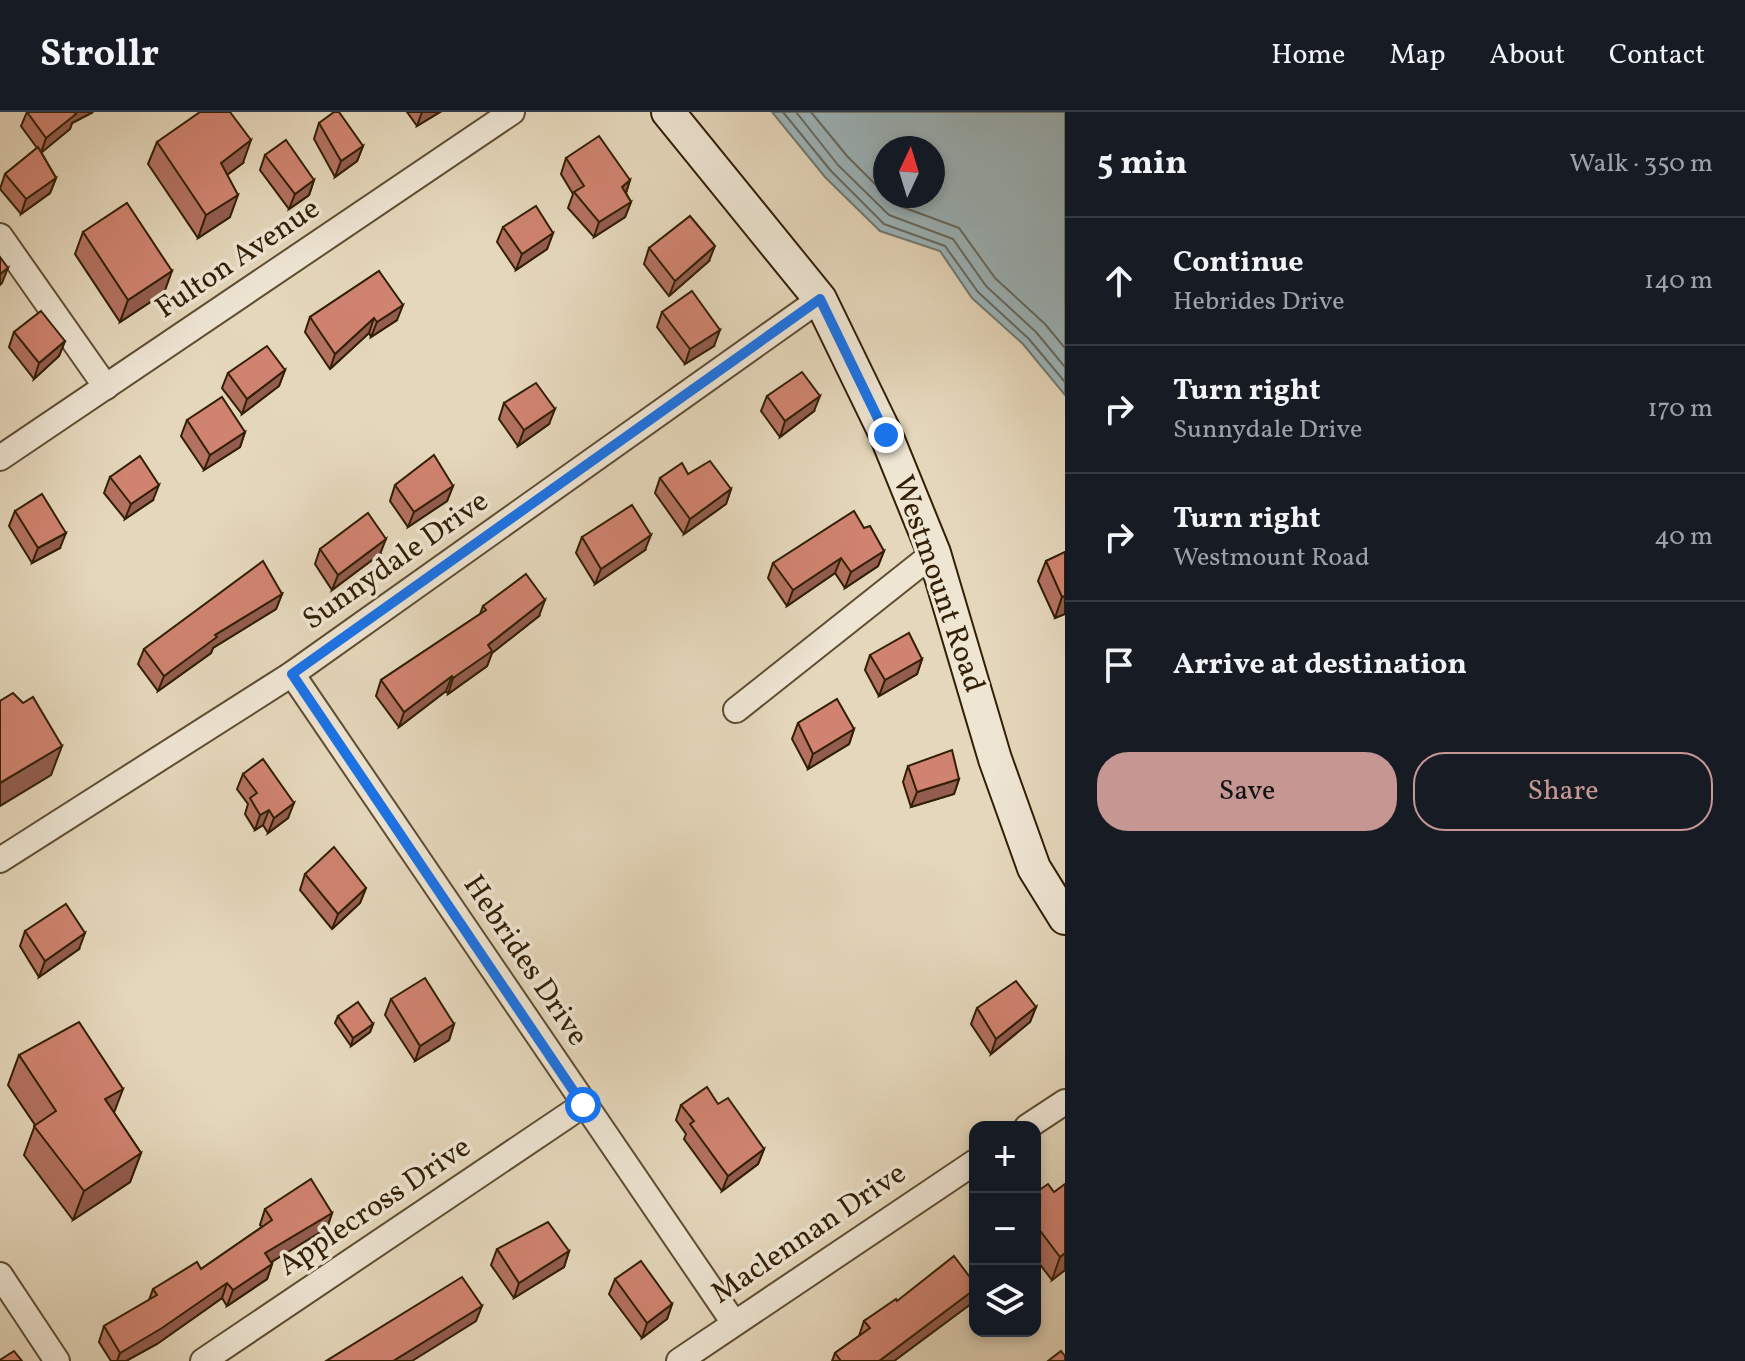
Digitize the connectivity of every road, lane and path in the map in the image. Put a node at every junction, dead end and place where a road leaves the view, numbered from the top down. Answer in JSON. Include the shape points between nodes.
{"nodes":[{"id":1,"x":512,"y":112,"type":"edge"},
{"id":2,"x":668,"y":112,"type":"edge"},
{"id":3,"x":0,"y":236,"type":"edge"},
{"id":4,"x":820,"y":299,"type":"junction"},
{"id":5,"x":106,"y":387,"type":"junction"},
{"id":6,"x":0,"y":458,"type":"edge"},
{"id":7,"x":934,"y":553,"type":"junction"},
{"id":8,"x":292,"y":674,"type":"junction"},
{"id":9,"x":736,"y":710,"type":"dead end"},
{"id":10,"x":0,"y":860,"type":"edge"},
{"id":11,"x":1065,"y":918,"type":"edge"},
{"id":12,"x":1065,"y":1102,"type":"edge"},
{"id":13,"x":583,"y":1105,"type":"junction"},
{"id":14,"x":1036,"y":1121,"type":"edge"},
{"id":15,"x":969,"y":1166,"type":"edge"},
{"id":16,"x":0,"y":1275,"type":"edge"},
{"id":17,"x":734,"y":1323,"type":"junction"},
{"id":18,"x":57,"y":1361,"type":"edge"},
{"id":19,"x":203,"y":1361,"type":"edge"},
{"id":20,"x":679,"y":1361,"type":"edge"}],
"edges":[{"from":1,"to":5,"type":"street","name":"Fulton Avenue"},
{"from":2,"to":4,"type":"main road","name":"Westmount Road"},
{"from":3,"to":5,"type":"street"},
{"from":4,"to":7,"type":"main road","name":"Westmount Road","via":[[886,435]]},
{"from":4,"to":8,"type":"street","name":"Sunnydale Drive"},
{"from":5,"to":6,"type":"street","name":"Fulton Avenue"},
{"from":7,"to":9,"type":"street"},
{"from":7,"to":11,"type":"main road","name":"Westmount Road","via":[[1034,868]]},
{"from":8,"to":10,"type":"street","name":"Sunnydale Drive"},
{"from":8,"to":13,"type":"street","name":"Hebrides Drive"},
{"from":12,"to":14,"type":"street"},
{"from":13,"to":17,"type":"street","name":"Hebrides Drive"},
{"from":13,"to":19,"type":"street","name":"Applecross Drive"},
{"from":15,"to":17,"type":"street","name":"Maclennan Drive"},
{"from":16,"to":18,"type":"street"},
{"from":17,"to":20,"type":"street","name":"Maclennan Drive"}]}
